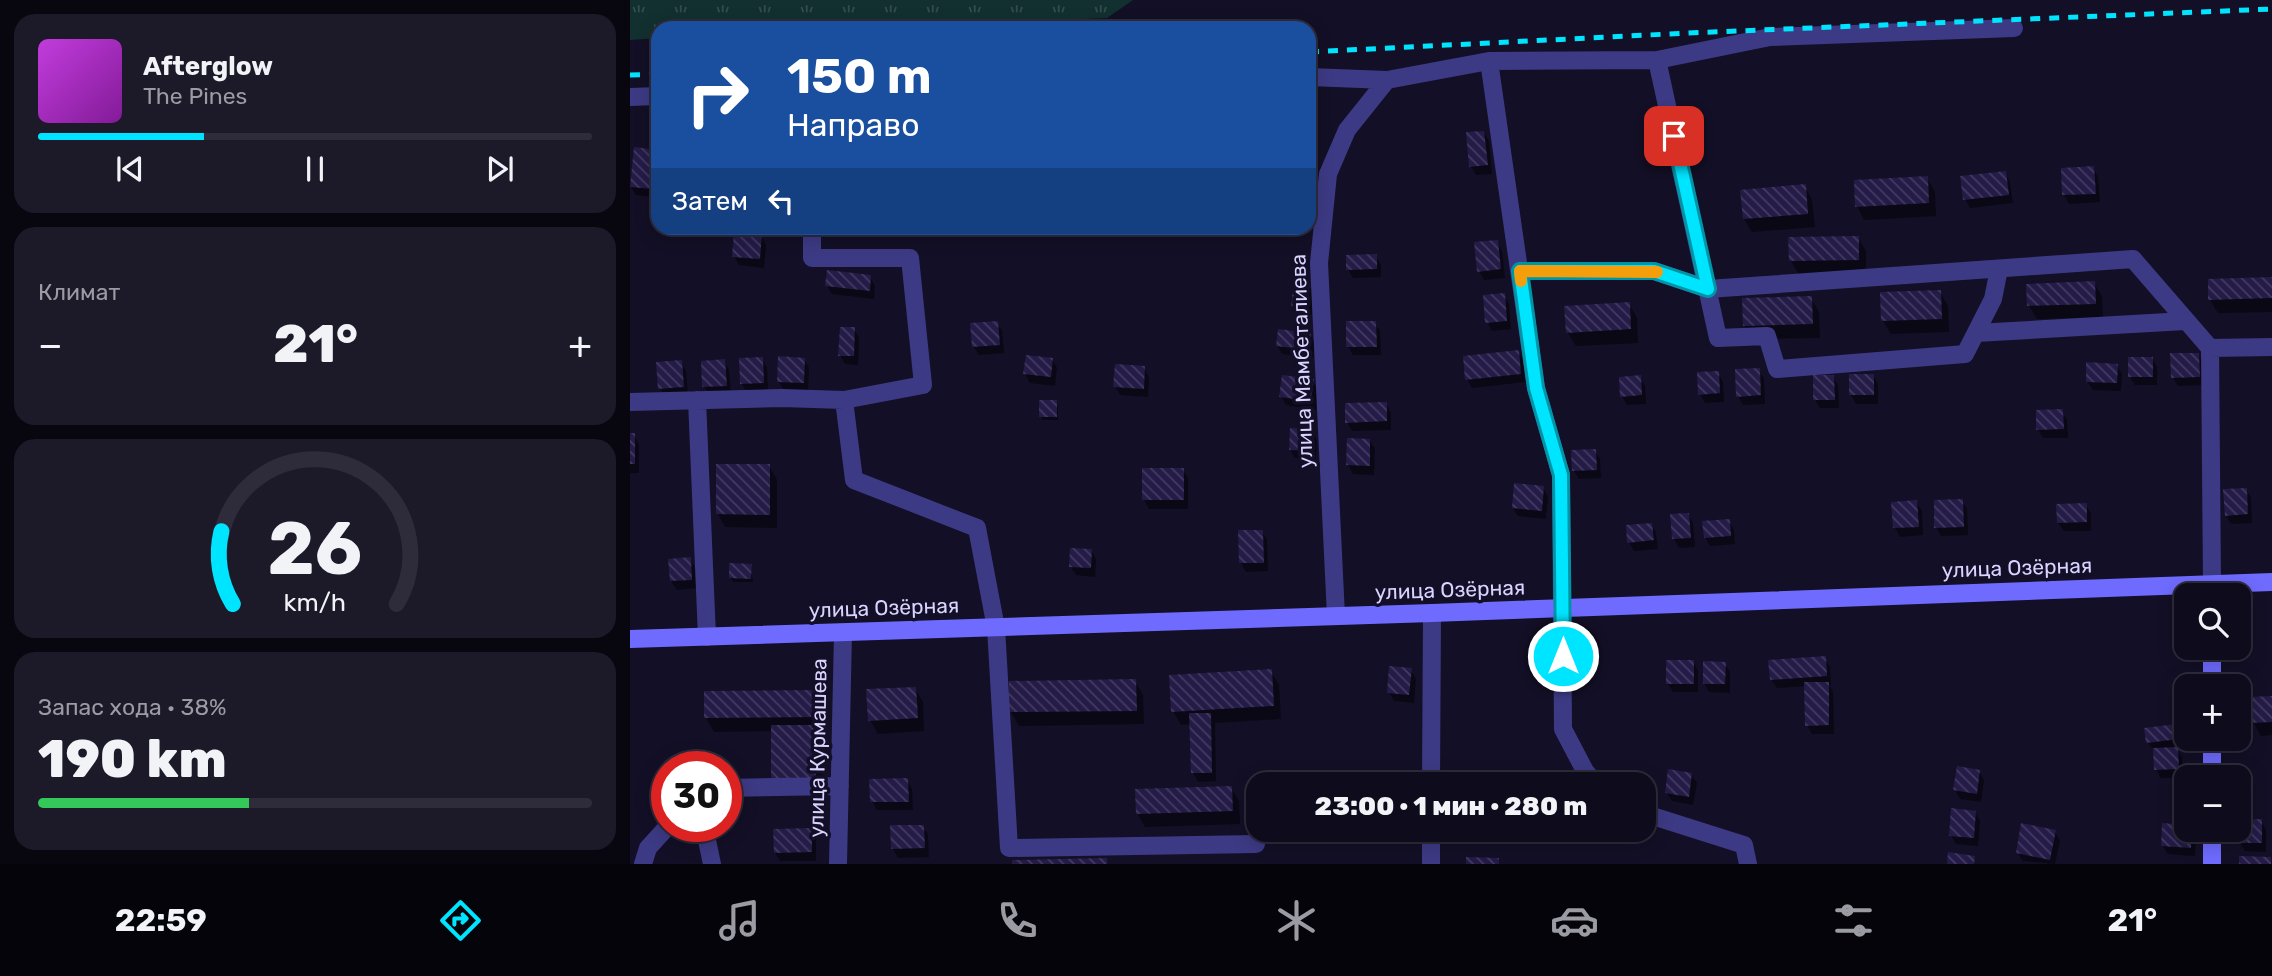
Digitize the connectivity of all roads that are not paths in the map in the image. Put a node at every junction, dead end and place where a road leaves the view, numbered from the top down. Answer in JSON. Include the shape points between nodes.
{"nodes":[{"id":1,"x":2014,"y":28,"type":"dead end"},
{"id":2,"x":1657,"y":60,"type":"junction"},
{"id":3,"x":1489,"y":61,"type":"junction"},
{"id":4,"x":1316,"y":77,"type":"edge"},
{"id":5,"x":1387,"y":80,"type":"junction"},
{"id":6,"x":651,"y":96,"type":"edge"},
{"id":7,"x":630,"y":97,"type":"edge"},
{"id":8,"x":812,"y":235,"type":"edge"},
{"id":9,"x":1999,"y":269,"type":"junction"},
{"id":10,"x":1520,"y":271,"type":"junction"},
{"id":11,"x":1708,"y":289,"type":"junction"},
{"id":12,"x":2185,"y":321,"type":"junction"},
{"id":13,"x":1976,"y":332,"type":"junction"},
{"id":14,"x":2272,"y":347,"type":"edge"},
{"id":15,"x":2210,"y":348,"type":"junction"},
{"id":16,"x":697,"y":400,"type":"junction"},
{"id":17,"x":844,"y":400,"type":"junction"},
{"id":18,"x":630,"y":401,"type":"edge"},
{"id":19,"x":2272,"y":582,"type":"edge"},
{"id":20,"x":2212,"y":583,"type":"edge"},
{"id":21,"x":2251,"y":584,"type":"edge"},
{"id":22,"x":2174,"y":590,"type":"edge"},
{"id":23,"x":1563,"y":608,"type":"junction"},
{"id":24,"x":1432,"y":613,"type":"junction"},
{"id":25,"x":1336,"y":616,"type":"junction"},
{"id":26,"x":996,"y":628,"type":"junction"},
{"id":27,"x":843,"y":632,"type":"junction"},
{"id":28,"x":707,"y":637,"type":"junction"},
{"id":29,"x":630,"y":639,"type":"edge"},
{"id":30,"x":1431,"y":772,"type":"edge"},
{"id":31,"x":1586,"y":772,"type":"edge"},
{"id":32,"x":840,"y":786,"type":"junction"},
{"id":33,"x":742,"y":788,"type":"edge"},
{"id":34,"x":1656,"y":817,"type":"edge"},
{"id":35,"x":653,"y":842,"type":"edge"},
{"id":36,"x":707,"y":842,"type":"edge"},
{"id":37,"x":1431,"y":842,"type":"edge"},
{"id":38,"x":2212,"y":842,"type":"edge"},
{"id":39,"x":1256,"y":844,"type":"dead end"},
{"id":40,"x":643,"y":864,"type":"edge"},
{"id":41,"x":712,"y":864,"type":"edge"},
{"id":42,"x":838,"y":864,"type":"edge"},
{"id":43,"x":1431,"y":864,"type":"edge"},
{"id":44,"x":1748,"y":864,"type":"edge"},
{"id":45,"x":2211,"y":864,"type":"edge"}],
"edges":[{"from":1,"to":2,"type":"street","via":[[1770,37]]},
{"from":2,"to":3,"type":"street"},
{"from":2,"to":11,"type":"street"},
{"from":3,"to":5,"type":"street"},
{"from":3,"to":10,"type":"street"},
{"from":4,"to":5,"type":"street"},
{"from":5,"to":25,"type":"street","name":"улица Мамбеталиева","via":[[1347,130],[1328,174],[1319,263]]},
{"from":6,"to":7,"type":"street"},
{"from":8,"to":17,"type":"street","via":[[812,258],[910,258],[923,385]]},
{"from":9,"to":11,"type":"street"},
{"from":9,"to":12,"type":"street","via":[[2133,259]]},
{"from":9,"to":13,"type":"street","via":[[1993,299]]},
{"from":10,"to":11,"type":"street","via":[[1654,271]]},
{"from":10,"to":23,"type":"street","via":[[1536,388],[1561,475]]},
{"from":11,"to":13,"type":"street","via":[[1718,338],[1767,336],[1777,369],[1965,354]]},
{"from":12,"to":13,"type":"street"},
{"from":12,"to":15,"type":"street"},
{"from":14,"to":15,"type":"street"},
{"from":15,"to":20,"type":"street"},
{"from":16,"to":17,"type":"street"},
{"from":16,"to":18,"type":"street"},
{"from":16,"to":28,"type":"street"},
{"from":17,"to":26,"type":"street","via":[[854,480],[977,527]]},
{"from":19,"to":21,"type":"street","name":"улица Озёрная"},
{"from":22,"to":23,"type":"street","name":"улица Озёрная"},
{"from":23,"to":24,"type":"street","name":"улица Озёрная"},
{"from":23,"to":31,"type":"street","via":[[1563,729]]},
{"from":24,"to":25,"type":"street","name":"улица Озёрная"},
{"from":24,"to":30,"type":"street"},
{"from":25,"to":26,"type":"street","name":"улица Озёрная"},
{"from":26,"to":27,"type":"street","name":"улица Озёрная"},
{"from":26,"to":39,"type":"street","via":[[1009,848]]},
{"from":27,"to":28,"type":"street","name":"улица Озёрная"},
{"from":27,"to":32,"type":"street","name":"улица Курмашева"},
{"from":28,"to":29,"type":"street","name":"улица Озёрная"},
{"from":32,"to":33,"type":"street"},
{"from":32,"to":42,"type":"street","name":"улица Курмашева"},
{"from":34,"to":44,"type":"street","via":[[1744,845]]},
{"from":35,"to":40,"type":"street"},
{"from":36,"to":41,"type":"street"},
{"from":37,"to":43,"type":"street"},
{"from":38,"to":45,"type":"street"}]}
